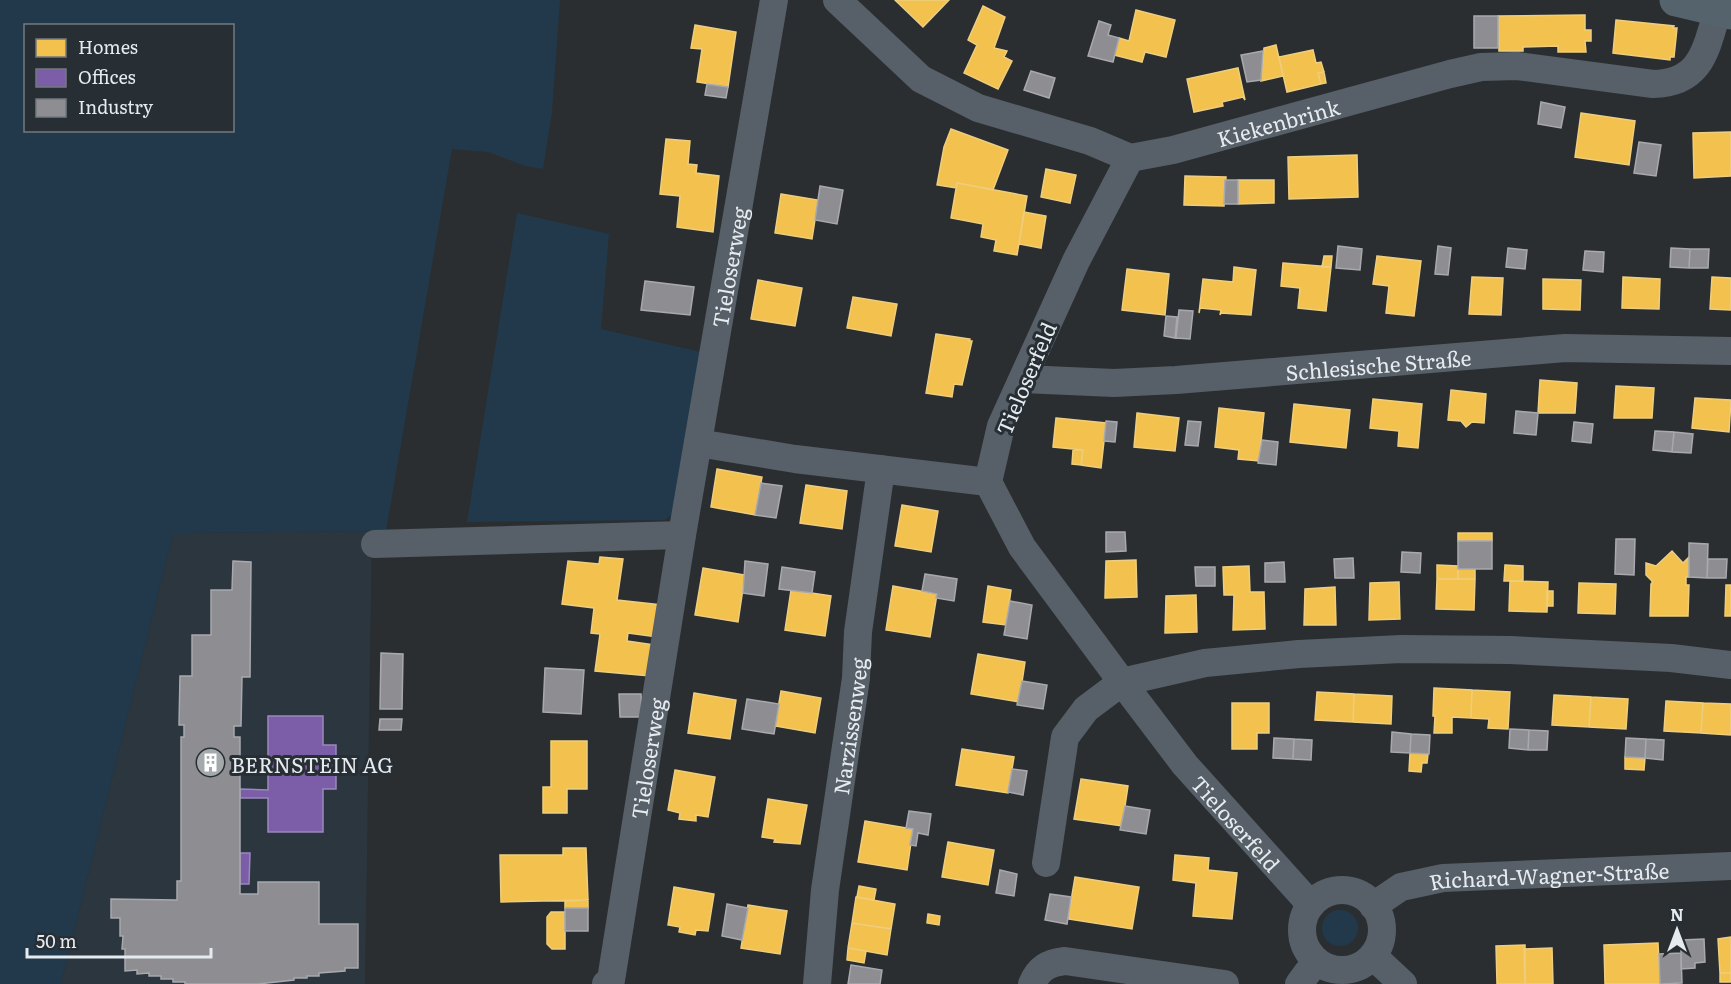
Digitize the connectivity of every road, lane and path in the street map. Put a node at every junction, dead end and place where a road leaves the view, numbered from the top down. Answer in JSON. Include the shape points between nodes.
{"nodes":[{"id":1,"x":774,"y":0,"type":"edge"},
{"id":2,"x":837,"y":0,"type":"edge"},
{"id":3,"x":1676,"y":0,"type":"edge"},
{"id":4,"x":1724,"y":11,"type":"edge"},
{"id":5,"x":1130,"y":158,"type":"junction"},
{"id":6,"x":1731,"y":351,"type":"edge"},
{"id":7,"x":1023,"y":379,"type":"junction"},
{"id":8,"x":698,"y":443,"type":"junction"},
{"id":9,"x":881,"y":469,"type":"junction"},
{"id":10,"x":988,"y":482,"type":"junction"},
{"id":11,"x":682,"y":535,"type":"junction"},
{"id":12,"x":375,"y":544,"type":"dead end"},
{"id":13,"x":1731,"y":665,"type":"edge"},
{"id":14,"x":1122,"y":682,"type":"junction"},
{"id":15,"x":1046,"y":863,"type":"dead end"},
{"id":16,"x":1731,"y":866,"type":"edge"},
{"id":17,"x":1311,"y":905,"type":"junction"},
{"id":18,"x":1373,"y":906,"type":"junction"},
{"id":19,"x":1373,"y":956,"type":"junction"},
{"id":20,"x":1316,"y":961,"type":"junction"},
{"id":21,"x":608,"y":982,"type":"edge"},
{"id":22,"x":817,"y":984,"type":"edge"},
{"id":23,"x":1032,"y":984,"type":"edge"},
{"id":24,"x":1225,"y":984,"type":"edge"},
{"id":25,"x":1299,"y":984,"type":"edge"},
{"id":26,"x":1403,"y":984,"type":"edge"}],
"edges":[{"from":1,"to":8,"type":"street","name":"Tieloserweg"},
{"from":2,"to":5,"type":"street","via":[[921,79],[978,108],[1090,141]]},
{"from":3,"to":4,"type":"main road"},
{"from":4,"to":5,"type":"street","name":"Kiekenbrink","via":[[1696,67],[1670,83],[1517,66],[1481,67],[1173,150]]},
{"from":5,"to":7,"type":"street","name":"Tieloserfeld","via":[[1076,261]]},
{"from":6,"to":7,"type":"street","name":"Schlesische Straße","via":[[1565,348],[1114,384]]},
{"from":7,"to":10,"type":"street","name":"Tieloserfeld","via":[[1001,426]]},
{"from":8,"to":9,"type":"street"},
{"from":8,"to":11,"type":"street","name":"Tieloserweg"},
{"from":9,"to":10,"type":"street"},
{"from":9,"to":22,"type":"street","name":"Narzissenweg","via":[[825,890]]},
{"from":10,"to":14,"type":"street","name":"Tieloserfeld","via":[[1022,547]]},
{"from":11,"to":12,"type":"street"},
{"from":11,"to":21,"type":"street","name":"Tieloserweg"},
{"from":13,"to":14,"type":"street","via":[[1510,650],[1401,649],[1205,663]]},
{"from":14,"to":15,"type":"street","via":[[1086,709],[1065,737]]},
{"from":14,"to":17,"type":"street","name":"Tieloserfeld","via":[[1185,765]]},
{"from":16,"to":18,"type":"street","name":"Richard-Wagner-Straße","via":[[1443,878],[1401,887]]},
{"from":17,"to":18,"type":"street","via":[[1335,891],[1349,891],[1363,896]]},
{"from":17,"to":20,"type":"street","via":[[1302,934],[1306,949]]},
{"from":18,"to":19,"type":"street","via":[[1382,931]]},
{"from":19,"to":20,"type":"street","via":[[1352,969],[1327,968]]},
{"from":19,"to":26,"type":"street"},
{"from":20,"to":25,"type":"street"},
{"from":23,"to":24,"type":"street","via":[[1044,966],[1065,961]]}]}
